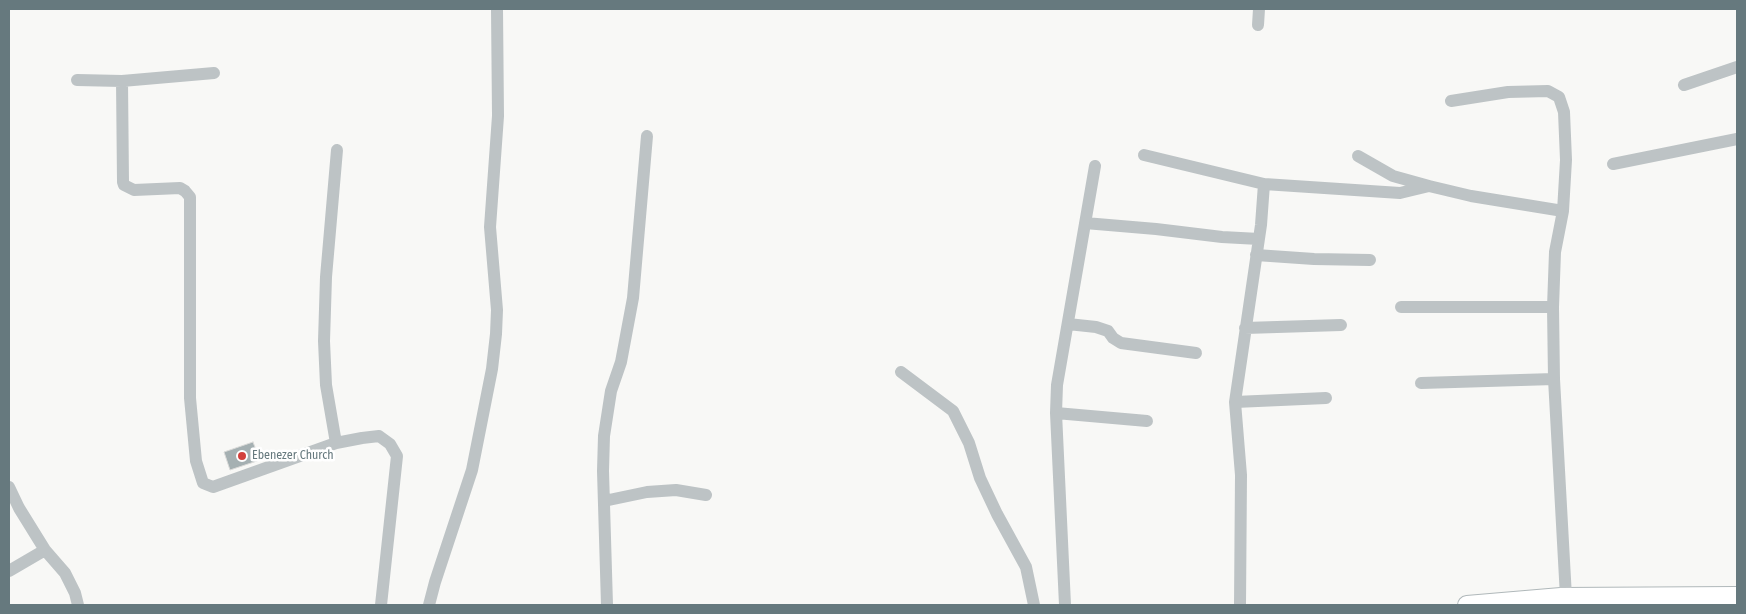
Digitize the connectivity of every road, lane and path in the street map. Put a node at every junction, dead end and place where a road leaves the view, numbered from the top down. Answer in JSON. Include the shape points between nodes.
{"nodes":[{"id":1,"x":497,"y":9,"type":"edge"},
{"id":2,"x":1259,"y":9,"type":"edge"},
{"id":3,"x":1258,"y":25,"type":"dead end"},
{"id":4,"x":1737,"y":67,"type":"edge"},
{"id":5,"x":214,"y":73,"type":"dead end"},
{"id":6,"x":77,"y":80,"type":"dead end"},
{"id":7,"x":122,"y":82,"type":"junction"},
{"id":8,"x":1684,"y":85,"type":"dead end"},
{"id":9,"x":1451,"y":101,"type":"dead end"},
{"id":10,"x":647,"y":136,"type":"dead end"},
{"id":11,"x":1737,"y":139,"type":"edge"},
{"id":12,"x":337,"y":150,"type":"dead end"},
{"id":13,"x":1144,"y":156,"type":"dead end"},
{"id":14,"x":1358,"y":156,"type":"dead end"},
{"id":15,"x":1613,"y":164,"type":"dead end"},
{"id":16,"x":1095,"y":166,"type":"dead end"},
{"id":17,"x":1264,"y":184,"type":"junction"},
{"id":18,"x":1429,"y":186,"type":"junction"},
{"id":19,"x":1563,"y":211,"type":"junction"},
{"id":20,"x":1085,"y":223,"type":"junction"},
{"id":21,"x":1259,"y":239,"type":"junction"},
{"id":22,"x":1256,"y":255,"type":"junction"},
{"id":23,"x":1370,"y":260,"type":"dead end"},
{"id":24,"x":1401,"y":307,"type":"dead end"},
{"id":25,"x":1553,"y":307,"type":"junction"},
{"id":26,"x":1068,"y":324,"type":"junction"},
{"id":27,"x":1340,"y":325,"type":"dead end"},
{"id":28,"x":1245,"y":328,"type":"junction"},
{"id":29,"x":1196,"y":353,"type":"dead end"},
{"id":30,"x":901,"y":372,"type":"dead end"},
{"id":31,"x":1554,"y":378,"type":"junction"},
{"id":32,"x":1421,"y":383,"type":"dead end"},
{"id":33,"x":1326,"y":398,"type":"dead end"},
{"id":34,"x":1234,"y":402,"type":"junction"},
{"id":35,"x":1056,"y":413,"type":"junction"},
{"id":36,"x":1147,"y":421,"type":"dead end"},
{"id":37,"x":336,"y":444,"type":"junction"},
{"id":38,"x":9,"y":487,"type":"edge"},
{"id":39,"x":706,"y":495,"type":"dead end"},
{"id":40,"x":604,"y":501,"type":"junction"},
{"id":41,"x":45,"y":550,"type":"junction"},
{"id":42,"x":9,"y":571,"type":"edge"},
{"id":43,"x":1737,"y":596,"type":"edge"},
{"id":44,"x":1566,"y":597,"type":"junction"},
{"id":45,"x":1608,"y":601,"type":"edge"},
{"id":46,"x":78,"y":605,"type":"edge"},
{"id":47,"x":381,"y":605,"type":"edge"},
{"id":48,"x":429,"y":605,"type":"edge"},
{"id":49,"x":607,"y":605,"type":"edge"},
{"id":50,"x":1034,"y":605,"type":"edge"},
{"id":51,"x":1065,"y":605,"type":"edge"},
{"id":52,"x":1240,"y":605,"type":"edge"},
{"id":53,"x":1467,"y":605,"type":"edge"}],
"edges":[{"from":1,"to":48,"type":"street","via":[[498,116],[490,227],[497,310],[492,369],[472,470]]},
{"from":2,"to":3,"type":"street"},
{"from":4,"to":8,"type":"street"},
{"from":5,"to":7,"type":"street"},
{"from":6,"to":7,"type":"street"},
{"from":7,"to":37,"type":"street","via":[[124,185],[134,190],[180,188],[190,197],[190,398],[196,461],[202,483],[213,487]]},
{"from":9,"to":19,"type":"street","via":[[1508,92],[1548,91],[1560,97],[1564,112],[1566,160]]},
{"from":10,"to":40,"type":"street","via":[[633,298],[606,422]]},
{"from":11,"to":15,"type":"street"},
{"from":12,"to":37,"type":"street","via":[[324,341],[326,385]]},
{"from":13,"to":17,"type":"street"},
{"from":14,"to":18,"type":"street","via":[[1393,176]]},
{"from":16,"to":20,"type":"street"},
{"from":17,"to":18,"type":"street","via":[[1400,193]]},
{"from":17,"to":21,"type":"street"},
{"from":18,"to":19,"type":"street"},
{"from":19,"to":25,"type":"street","via":[[1555,252]]},
{"from":20,"to":21,"type":"street"},
{"from":20,"to":26,"type":"street"},
{"from":21,"to":22,"type":"street"},
{"from":22,"to":23,"type":"street"},
{"from":22,"to":28,"type":"street"},
{"from":24,"to":25,"type":"street"},
{"from":25,"to":31,"type":"street"},
{"from":26,"to":29,"type":"street","via":[[1096,327],[1121,343]]},
{"from":26,"to":35,"type":"street","via":[[1057,385]]},
{"from":27,"to":28,"type":"street"},
{"from":28,"to":34,"type":"street"},
{"from":30,"to":50,"type":"street","via":[[953,411],[969,442],[980,478],[1026,567]]},
{"from":31,"to":32,"type":"street"},
{"from":31,"to":44,"type":"street"},
{"from":33,"to":34,"type":"street"},
{"from":34,"to":52,"type":"street","via":[[1241,475]]},
{"from":35,"to":36,"type":"street"},
{"from":35,"to":51,"type":"street"},
{"from":37,"to":47,"type":"street","via":[[379,436],[390,444],[397,456]]},
{"from":38,"to":41,"type":"street"},
{"from":39,"to":40,"type":"street","via":[[676,490]]},
{"from":40,"to":49,"type":"street"},
{"from":41,"to":42,"type":"street"},
{"from":41,"to":46,"type":"street","via":[[65,573]]},
{"from":43,"to":45,"type":"street"},
{"from":44,"to":45,"type":"street"},
{"from":44,"to":53,"type":"street"}]}
